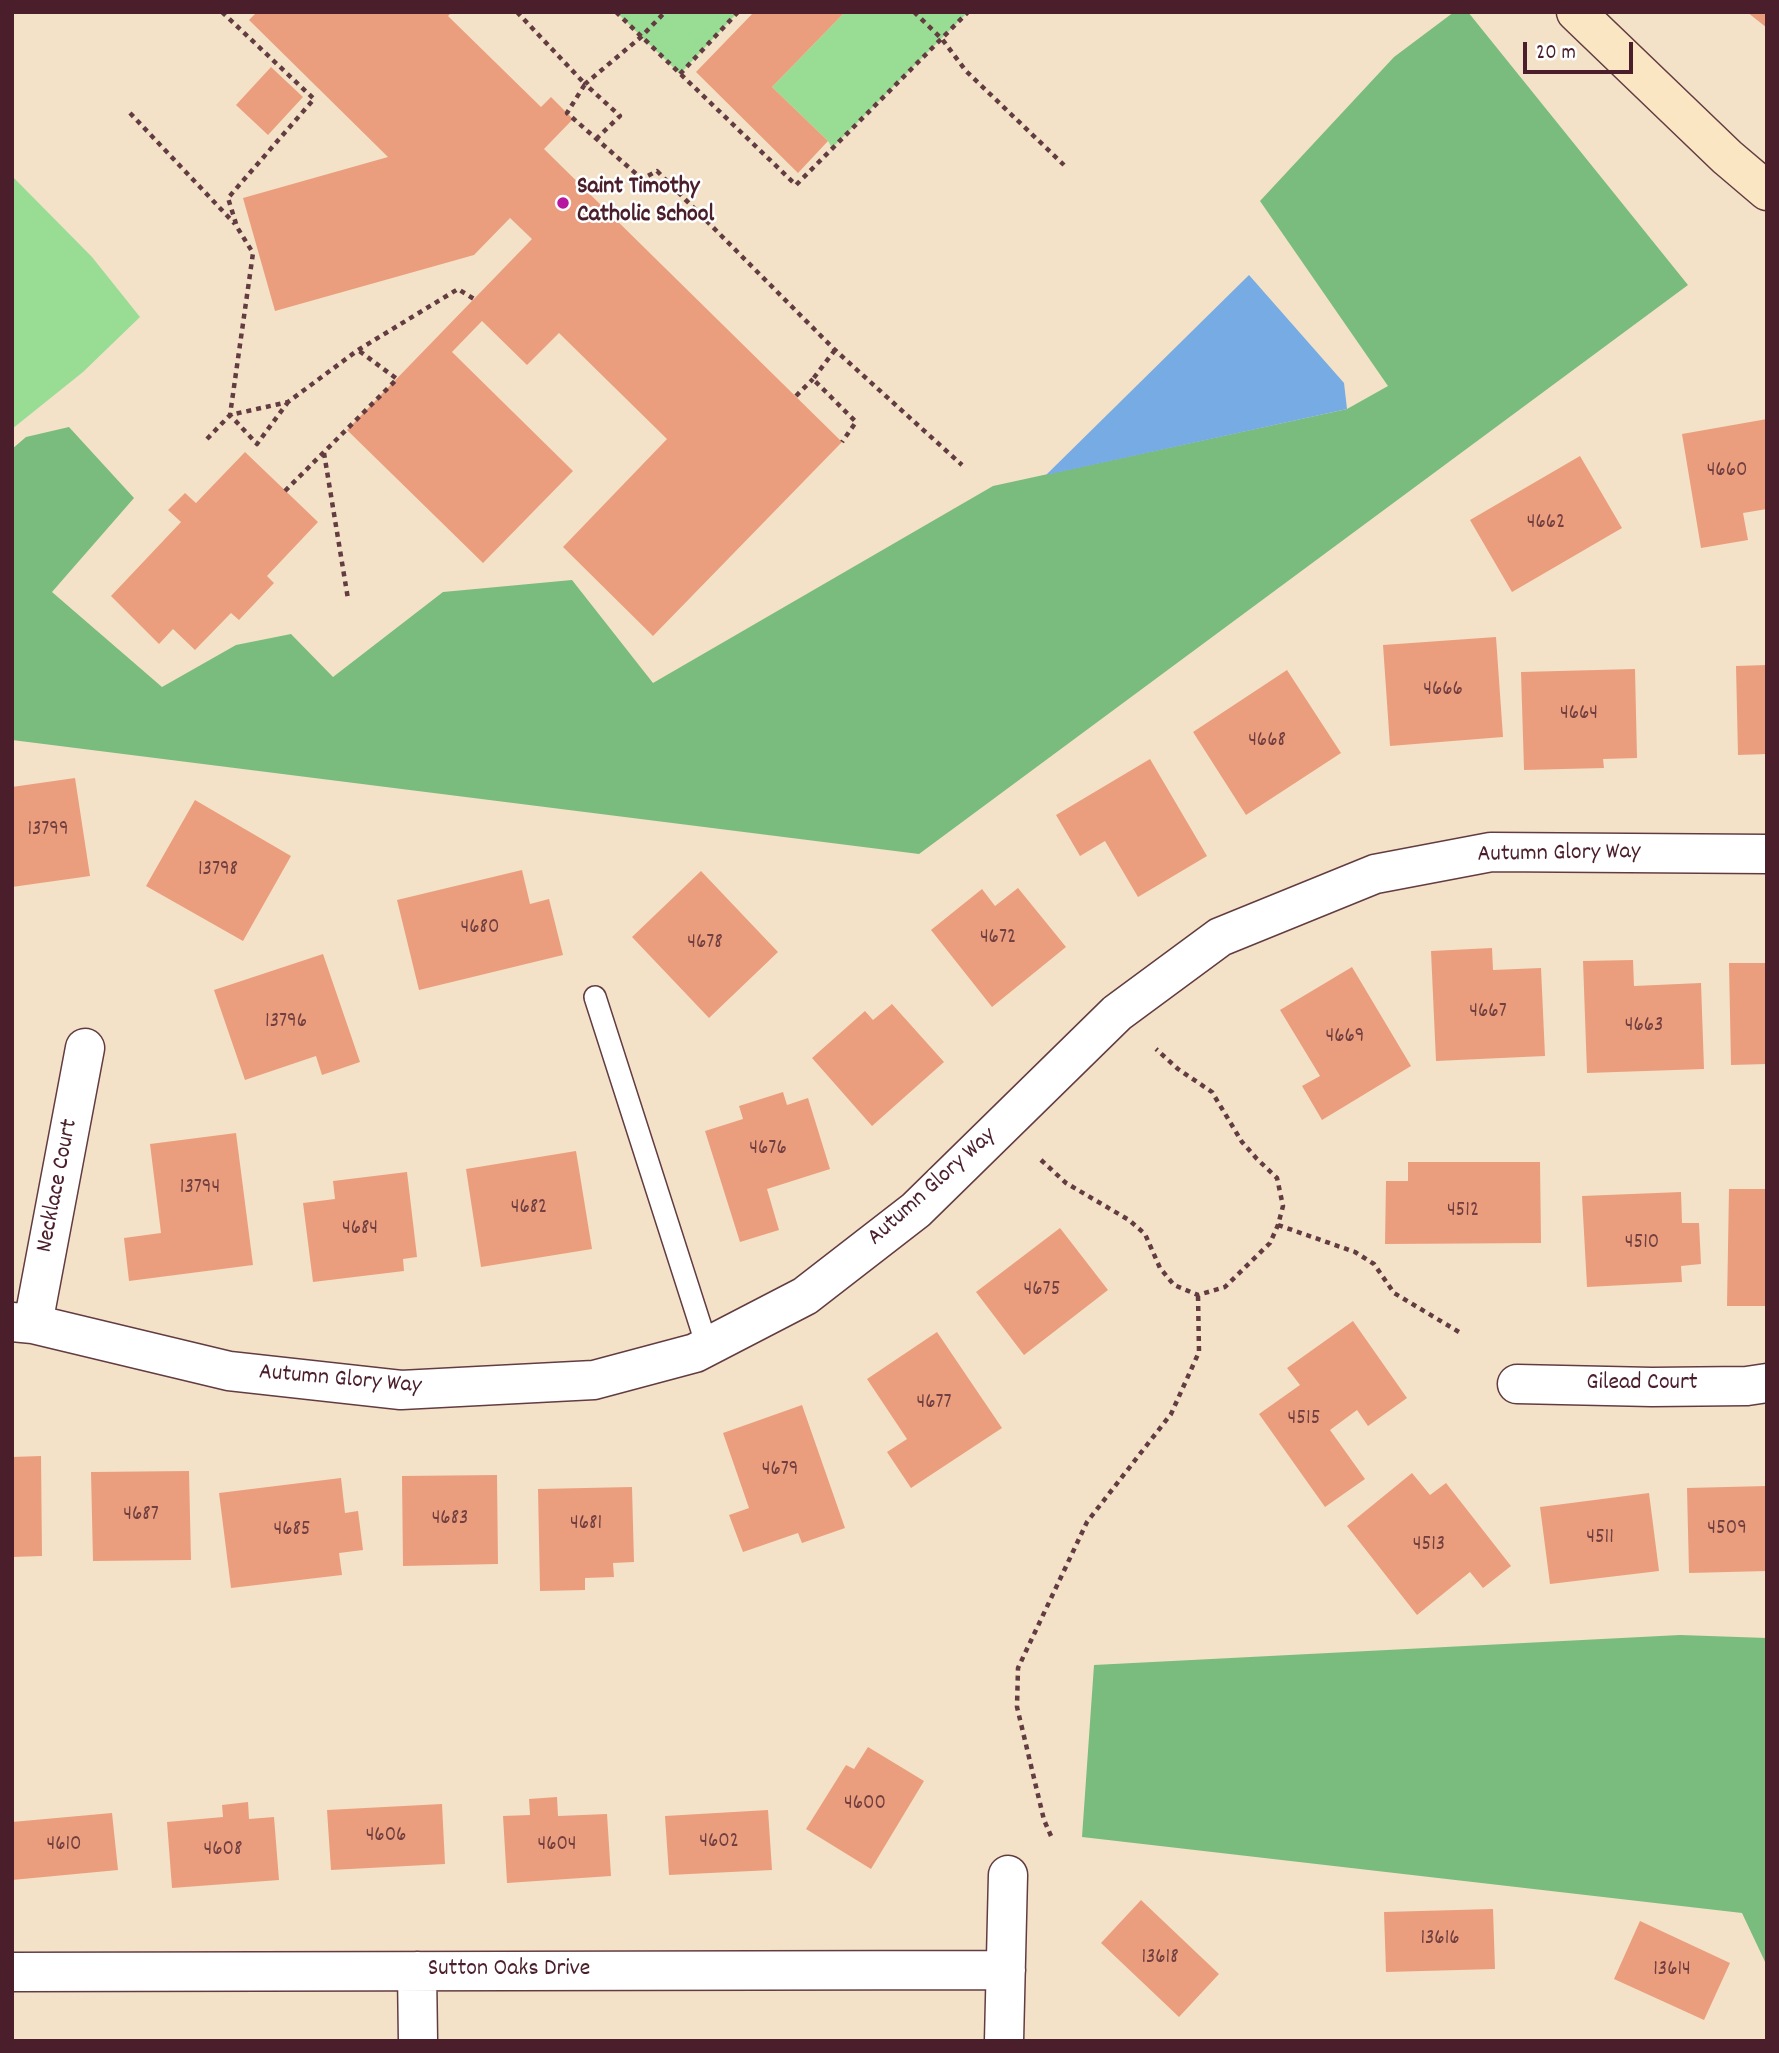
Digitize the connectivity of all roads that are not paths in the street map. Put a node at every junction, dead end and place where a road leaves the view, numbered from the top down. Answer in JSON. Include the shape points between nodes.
{"nodes":[{"id":1,"x":1576,"y":12,"type":"edge"},
{"id":2,"x":1767,"y":191,"type":"edge"},
{"id":3,"x":1767,"y":854,"type":"edge"},
{"id":4,"x":595,"y":997,"type":"dead end"},
{"id":5,"x":85,"y":1048,"type":"dead end"},
{"id":6,"x":23,"y":1323,"type":"edge"},
{"id":7,"x":707,"y":1346,"type":"junction"},
{"id":8,"x":1767,"y":1383,"type":"edge"},
{"id":9,"x":1517,"y":1384,"type":"dead end"},
{"id":10,"x":1008,"y":1875,"type":"dead end"},
{"id":11,"x":1006,"y":1970,"type":"junction"},
{"id":12,"x":417,"y":1971,"type":"junction"},
{"id":13,"x":12,"y":1972,"type":"edge"},
{"id":14,"x":418,"y":2041,"type":"edge"},
{"id":15,"x":1004,"y":2041,"type":"edge"}],
"edges":[{"from":1,"to":2,"type":"main road"},
{"from":3,"to":7,"type":"street","name":"Autumn Glory Way","via":[[1491,852],[1375,874],[1220,937],[1117,1013],[916,1210],[805,1296]]},
{"from":4,"to":7,"type":"lane"},
{"from":5,"to":6,"type":"street","name":"Necklace Court"},
{"from":6,"to":7,"type":"street","name":"Autumn Glory Way","via":[[229,1371],[401,1390],[594,1380]]},
{"from":8,"to":9,"type":"street","name":"Gilead Court","via":[[1665,1387]]},
{"from":10,"to":11,"type":"street"},
{"from":11,"to":12,"type":"street","name":"Sutton Oaks Drive"},
{"from":11,"to":15,"type":"street"},
{"from":12,"to":13,"type":"street","name":"Sutton Oaks Drive"},
{"from":12,"to":14,"type":"street"}]}
